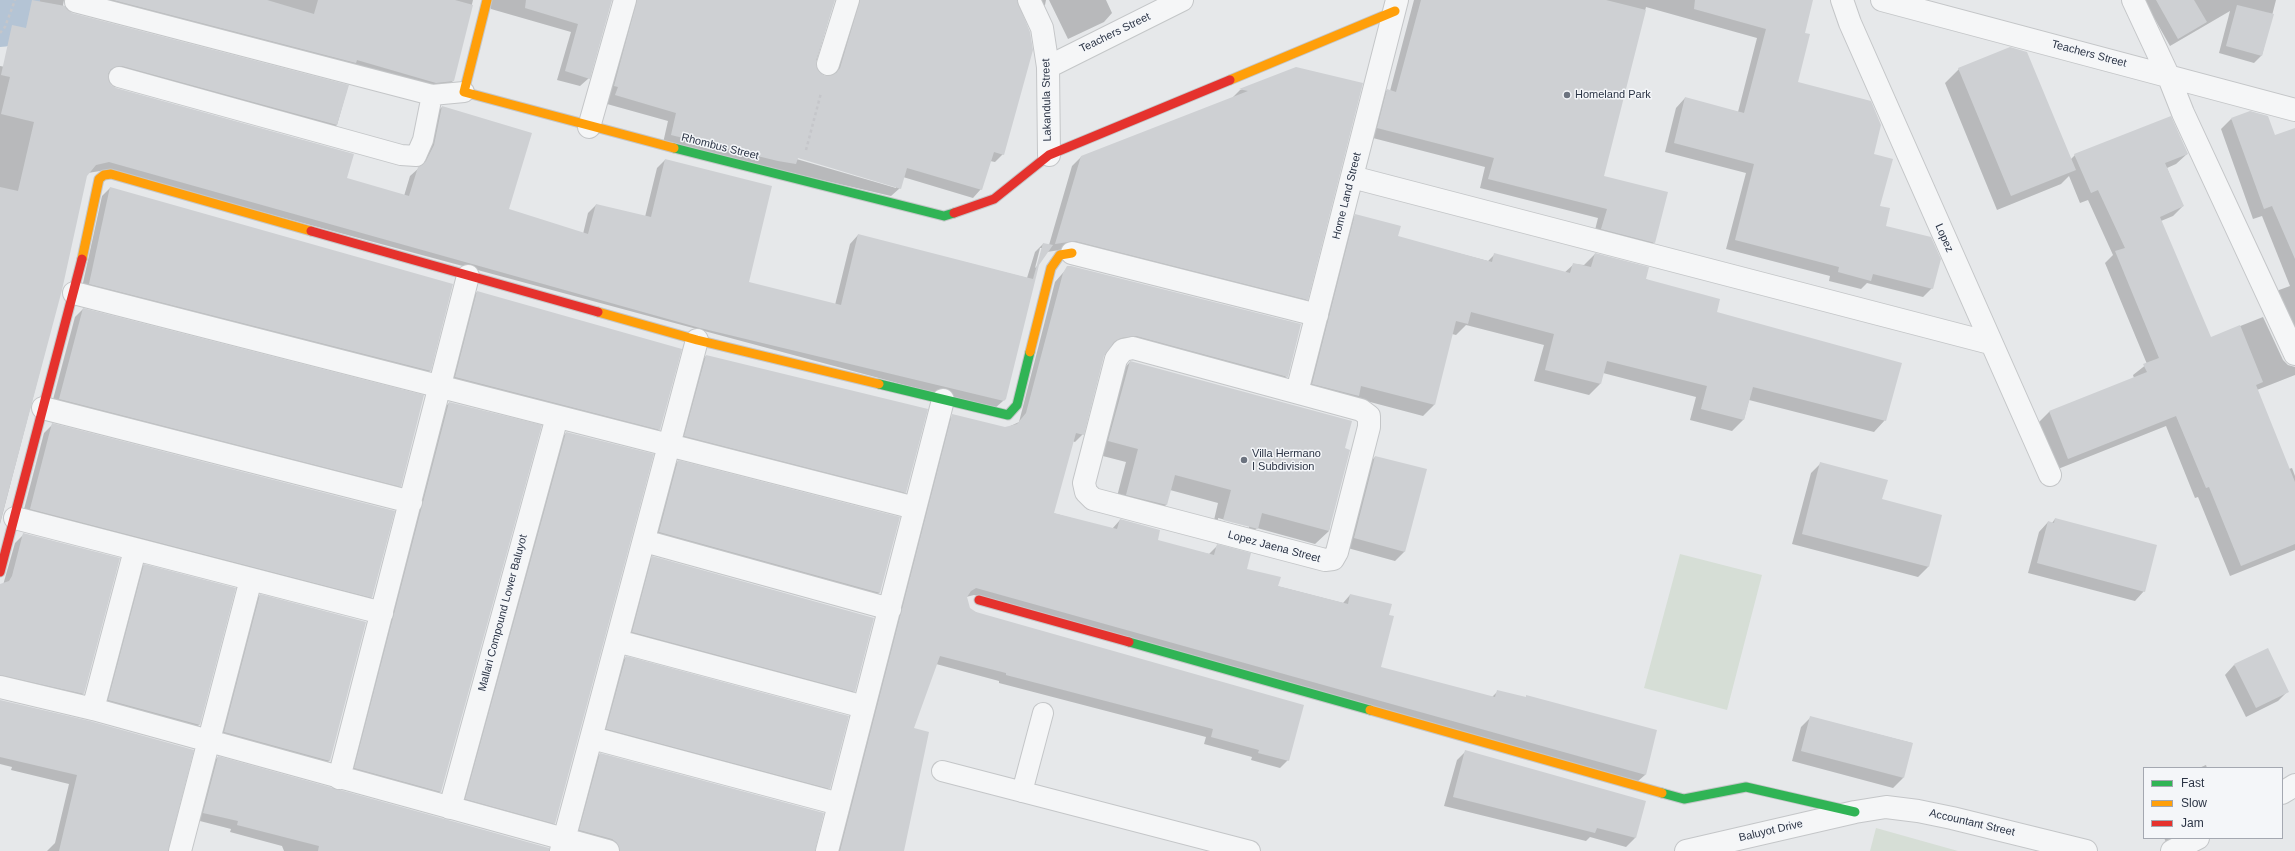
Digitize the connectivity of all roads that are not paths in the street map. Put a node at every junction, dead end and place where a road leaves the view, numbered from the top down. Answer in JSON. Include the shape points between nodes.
{"nodes":[{"id":1,"x":488,"y":0,"type":"edge"},
{"id":2,"x":625,"y":0,"type":"edge"},
{"id":3,"x":848,"y":0,"type":"edge"},
{"id":4,"x":1029,"y":0,"type":"edge"},
{"id":5,"x":1182,"y":0,"type":"edge"},
{"id":6,"x":1842,"y":0,"type":"edge"},
{"id":7,"x":1882,"y":0,"type":"edge"},
{"id":8,"x":2133,"y":0,"type":"edge"},
{"id":9,"x":75,"y":2,"type":"dead end"},
{"id":10,"x":1396,"y":6,"type":"edge"},
{"id":11,"x":828,"y":64,"type":"road end"},
{"id":12,"x":1048,"y":67,"type":"junction"},
{"id":13,"x":2168,"y":75,"type":"junction"},
{"id":14,"x":119,"y":77,"type":"dead end"},
{"id":15,"x":464,"y":92,"type":"junction"},
{"id":16,"x":432,"y":95,"type":"junction"},
{"id":17,"x":2295,"y":110,"type":"edge"},
{"id":18,"x":589,"y":127,"type":"junction"},
{"id":19,"x":1048,"y":155,"type":"junction"},
{"id":20,"x":1352,"y":177,"type":"junction"},
{"id":21,"x":1072,"y":253,"type":"joint"},
{"id":22,"x":468,"y":276,"type":"junction"},
{"id":23,"x":74,"y":293,"type":"junction"},
{"id":24,"x":1317,"y":315,"type":"junction"},
{"id":25,"x":697,"y":340,"type":"junction"},
{"id":26,"x":1990,"y":343,"type":"junction"},
{"id":27,"x":2295,"y":354,"type":"edge"},
{"id":28,"x":440,"y":387,"type":"junction"},
{"id":29,"x":1297,"y":392,"type":"junction"},
{"id":30,"x":943,"y":400,"type":"junction"},
{"id":31,"x":44,"y":408,"type":"junction"},
{"id":32,"x":557,"y":417,"type":"junction"},
{"id":33,"x":669,"y":446,"type":"junction"},
{"id":34,"x":2050,"y":475,"type":"dead end"},
{"id":35,"x":411,"y":502,"type":"junction"},
{"id":36,"x":915,"y":508,"type":"junction"},
{"id":37,"x":15,"y":518,"type":"junction"},
{"id":38,"x":644,"y":541,"type":"junction"},
{"id":39,"x":136,"y":550,"type":"junction"},
{"id":40,"x":0,"y":572,"type":"edge"},
{"id":41,"x":251,"y":579,"type":"junction"},
{"id":42,"x":979,"y":600,"type":"dead end"},
{"id":43,"x":890,"y":608,"type":"junction"},
{"id":44,"x":382,"y":613,"type":"junction"},
{"id":45,"x":617,"y":641,"type":"junction"},
{"id":46,"x":0,"y":687,"type":"edge"},
{"id":47,"x":864,"y":707,"type":"junction"},
{"id":48,"x":93,"y":710,"type":"junction"},
{"id":49,"x":1043,"y":713,"type":"dead end"},
{"id":50,"x":592,"y":738,"type":"junction"},
{"id":51,"x":209,"y":742,"type":"junction"},
{"id":52,"x":942,"y":771,"type":"dead end"},
{"id":53,"x":339,"y":778,"type":"junction"},
{"id":54,"x":2295,"y":786,"type":"edge"},
{"id":55,"x":1022,"y":792,"type":"junction"},
{"id":56,"x":2283,"y":792,"type":"edge"},
{"id":57,"x":839,"y":804,"type":"junction"},
{"id":58,"x":450,"y":808,"type":"junction"},
{"id":59,"x":1855,"y":812,"type":"junction"},
{"id":60,"x":2196,"y":839,"type":"edge"},
{"id":61,"x":563,"y":846,"type":"edge"},
{"id":62,"x":180,"y":851,"type":"edge"},
{"id":63,"x":608,"y":851,"type":"edge"},
{"id":64,"x":827,"y":851,"type":"edge"},
{"id":65,"x":1250,"y":851,"type":"edge"},
{"id":66,"x":1686,"y":851,"type":"edge"},
{"id":67,"x":2086,"y":851,"type":"edge"},
{"id":68,"x":2172,"y":851,"type":"edge"}],
"edges":[{"from":1,"to":15,"type":"street"},
{"from":2,"to":18,"type":"street"},
{"from":3,"to":11,"type":"street"},
{"from":4,"to":12,"type":"street","name":"Lakandula Street","via":[[1042,28]]},
{"from":5,"to":12,"type":"street","name":"Teachers Street"},
{"from":6,"to":26,"type":"street","name":"Lopez"},
{"from":7,"to":13,"type":"street","name":"Teachers Street"},
{"from":8,"to":13,"type":"street"},
{"from":9,"to":16,"type":"lane"},
{"from":10,"to":19,"type":"street","name":"Rhombus Street"},
{"from":10,"to":20,"type":"street","name":"Home Land Street"},
{"from":12,"to":19,"type":"street","name":"Lakandula Street"},
{"from":13,"to":17,"type":"street","name":"Teachers Street"},
{"from":13,"to":27,"type":"street","via":[[2183,113]]},
{"from":14,"to":16,"type":"lane","via":[[401,155],[416,156],[423,140]]},
{"from":15,"to":16,"type":"lane"},
{"from":15,"to":18,"type":"street","name":"Rhombus Street"},
{"from":18,"to":19,"type":"street","name":"Rhombus Street","via":[[944,216],[994,199]]},
{"from":20,"to":24,"type":"street","name":"Home Land Street"},
{"from":20,"to":26,"type":"street"},
{"from":21,"to":24,"type":"street"},
{"from":21,"to":30,"type":"street","via":[[1060,255],[1051,268],[1017,405],[1008,415]]},
{"from":22,"to":23,"type":"street","via":[[111,174],[99,179]]},
{"from":22,"to":25,"type":"street"},
{"from":22,"to":28,"type":"street"},
{"from":23,"to":28,"type":"street"},
{"from":23,"to":31,"type":"street"},
{"from":24,"to":29,"type":"street","name":"Home Land Street"},
{"from":25,"to":30,"type":"street"},
{"from":25,"to":33,"type":"street"},
{"from":26,"to":34,"type":"street","name":"Lopez"},
{"from":28,"to":32,"type":"street"},
{"from":28,"to":35,"type":"street"},
{"from":29,"to":29,"type":"street","name":"Lopez Jaena Street","via":[[1361,410],[1369,416],[1369,427],[1337,552],[1333,559],[1325,560],[1093,499],[1086,492],[1084,483],[1116,359],[1123,350],[1133,348]]},
{"from":30,"to":36,"type":"street"},
{"from":31,"to":35,"type":"street"},
{"from":31,"to":37,"type":"street"},
{"from":32,"to":33,"type":"street"},
{"from":32,"to":58,"type":"street","name":"Mallari Compound Lower Baluyot"},
{"from":33,"to":36,"type":"street"},
{"from":33,"to":38,"type":"street"},
{"from":35,"to":44,"type":"street"},
{"from":36,"to":43,"type":"street"},
{"from":37,"to":39,"type":"street"},
{"from":37,"to":40,"type":"street"},
{"from":38,"to":43,"type":"street"},
{"from":38,"to":45,"type":"street"},
{"from":39,"to":41,"type":"street"},
{"from":39,"to":48,"type":"street"},
{"from":41,"to":44,"type":"street"},
{"from":41,"to":51,"type":"street"},
{"from":42,"to":59,"type":"street","via":[[1684,799],[1746,787]]},
{"from":43,"to":47,"type":"street"},
{"from":44,"to":53,"type":"street"},
{"from":45,"to":47,"type":"street"},
{"from":45,"to":50,"type":"street"},
{"from":46,"to":48,"type":"street"},
{"from":47,"to":57,"type":"street"},
{"from":48,"to":51,"type":"street"},
{"from":49,"to":55,"type":"lane"},
{"from":50,"to":57,"type":"street"},
{"from":50,"to":61,"type":"street"},
{"from":51,"to":53,"type":"street"},
{"from":51,"to":62,"type":"street"},
{"from":52,"to":55,"type":"lane"},
{"from":53,"to":58,"type":"street"},
{"from":54,"to":56,"type":"street"},
{"from":55,"to":65,"type":"lane"},
{"from":57,"to":64,"type":"street"},
{"from":58,"to":61,"type":"street"},
{"from":59,"to":66,"type":"street","name":"Baluyot Drive"},
{"from":59,"to":67,"type":"street","name":"Accountant Street","via":[[1886,807],[1918,811]]},
{"from":60,"to":68,"type":"street"},
{"from":61,"to":63,"type":"street"}]}
